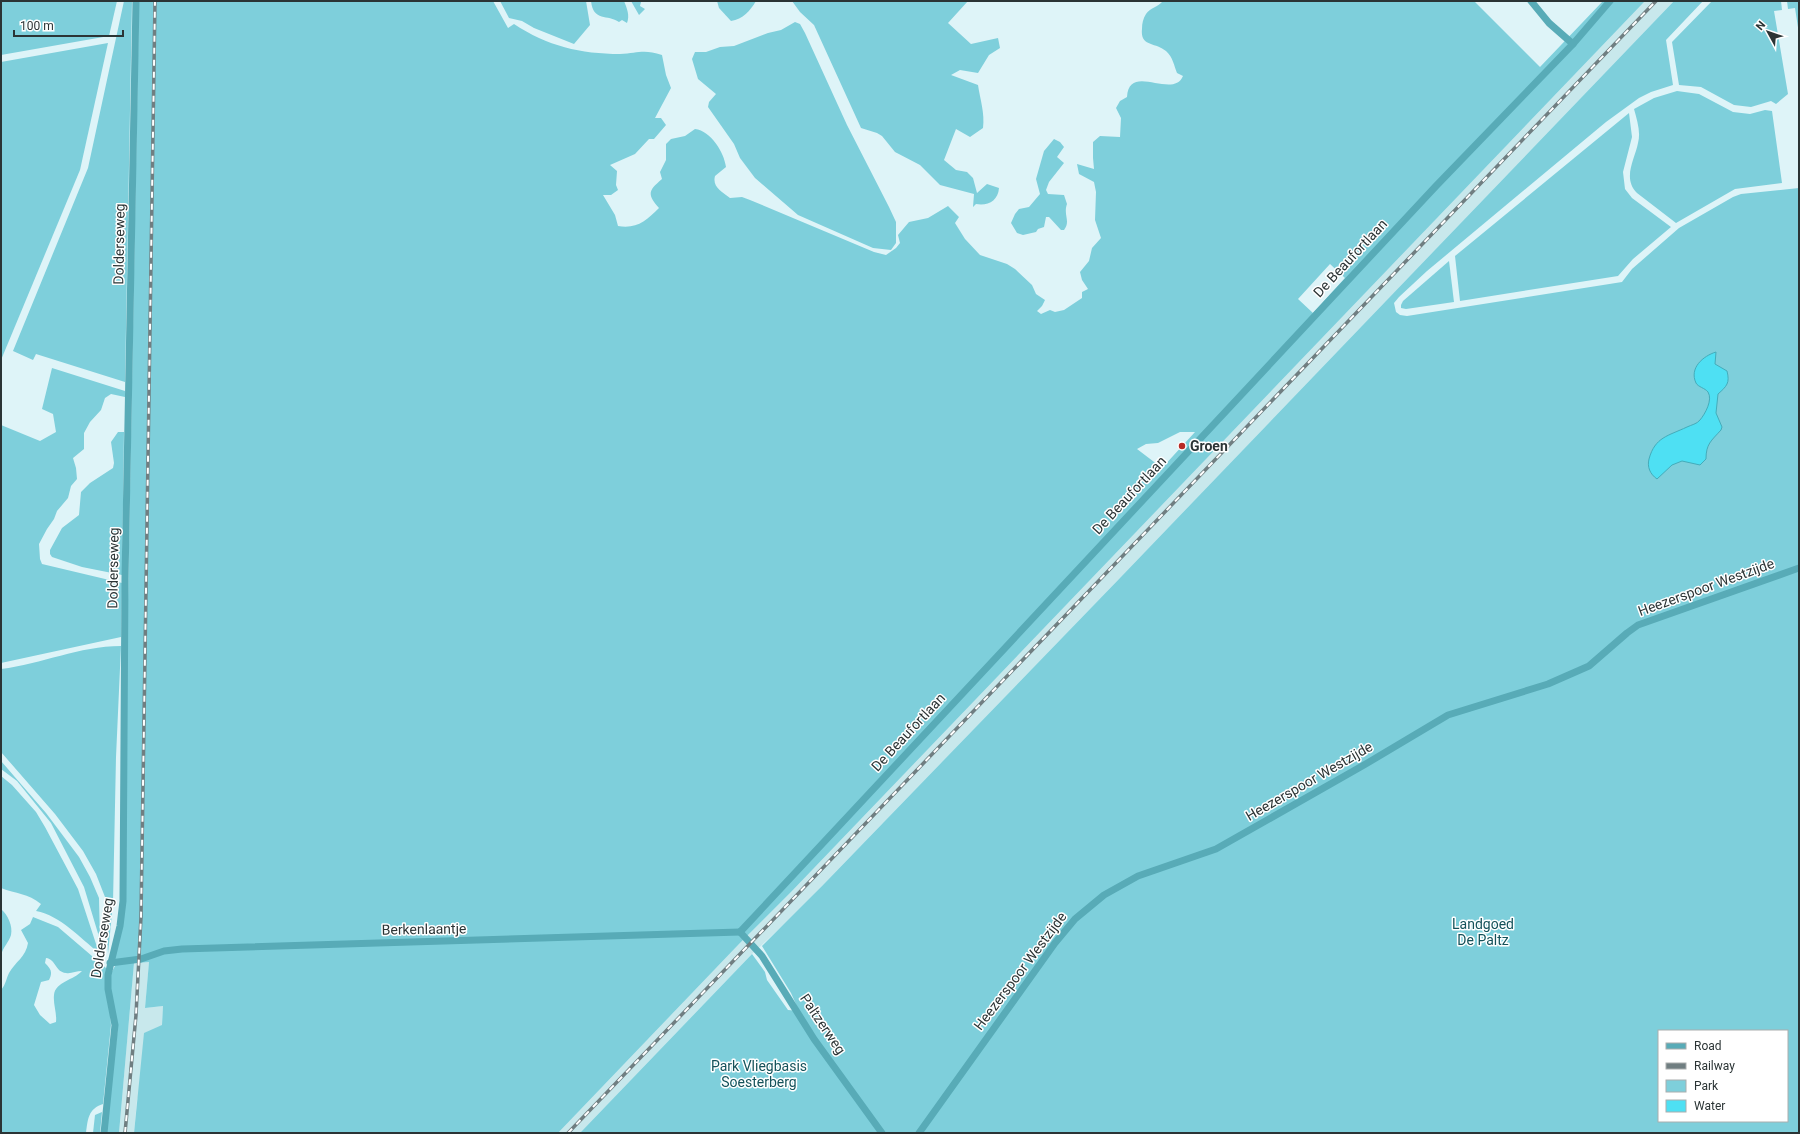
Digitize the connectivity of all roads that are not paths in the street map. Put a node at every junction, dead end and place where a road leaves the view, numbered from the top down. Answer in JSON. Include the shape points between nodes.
{"nodes":[{"id":1,"x":136,"y":1,"type":"edge"},
{"id":2,"x":1531,"y":1,"type":"edge"},
{"id":3,"x":1610,"y":1,"type":"edge"},
{"id":4,"x":1573,"y":44,"type":"junction"},
{"id":5,"x":1799,"y":568,"type":"edge"},
{"id":6,"x":740,"y":932,"type":"junction"},
{"id":7,"x":110,"y":963,"type":"junction"},
{"id":8,"x":104,"y":1133,"type":"edge"},
{"id":9,"x":882,"y":1133,"type":"edge"},
{"id":10,"x":919,"y":1133,"type":"edge"}],
"edges":[{"from":1,"to":7,"type":"street","name":"Dolderseweg","via":[[125,579],[123,900],[120,926]]},
{"from":2,"to":4,"type":"street","via":[[1549,23]]},
{"from":3,"to":4,"type":"street","name":"De Beaufortlaan"},
{"from":4,"to":6,"type":"street","name":"De Beaufortlaan","via":[[1430,191]]},
{"from":5,"to":10,"type":"street","name":"Heezerspoor Westzijde","via":[[1638,625],[1580,671],[1548,684],[1448,714],[1358,769],[1216,849],[1138,876],[1104,895],[1075,919],[1055,943]]},
{"from":6,"to":7,"type":"street","name":"Berkenlaantje","via":[[182,949]]},
{"from":6,"to":9,"type":"street","name":"Paltzerweg","via":[[762,956],[814,1039]]},
{"from":7,"to":8,"type":"street","name":"Dolderseweg","via":[[108,989],[115,1025]]}]}
